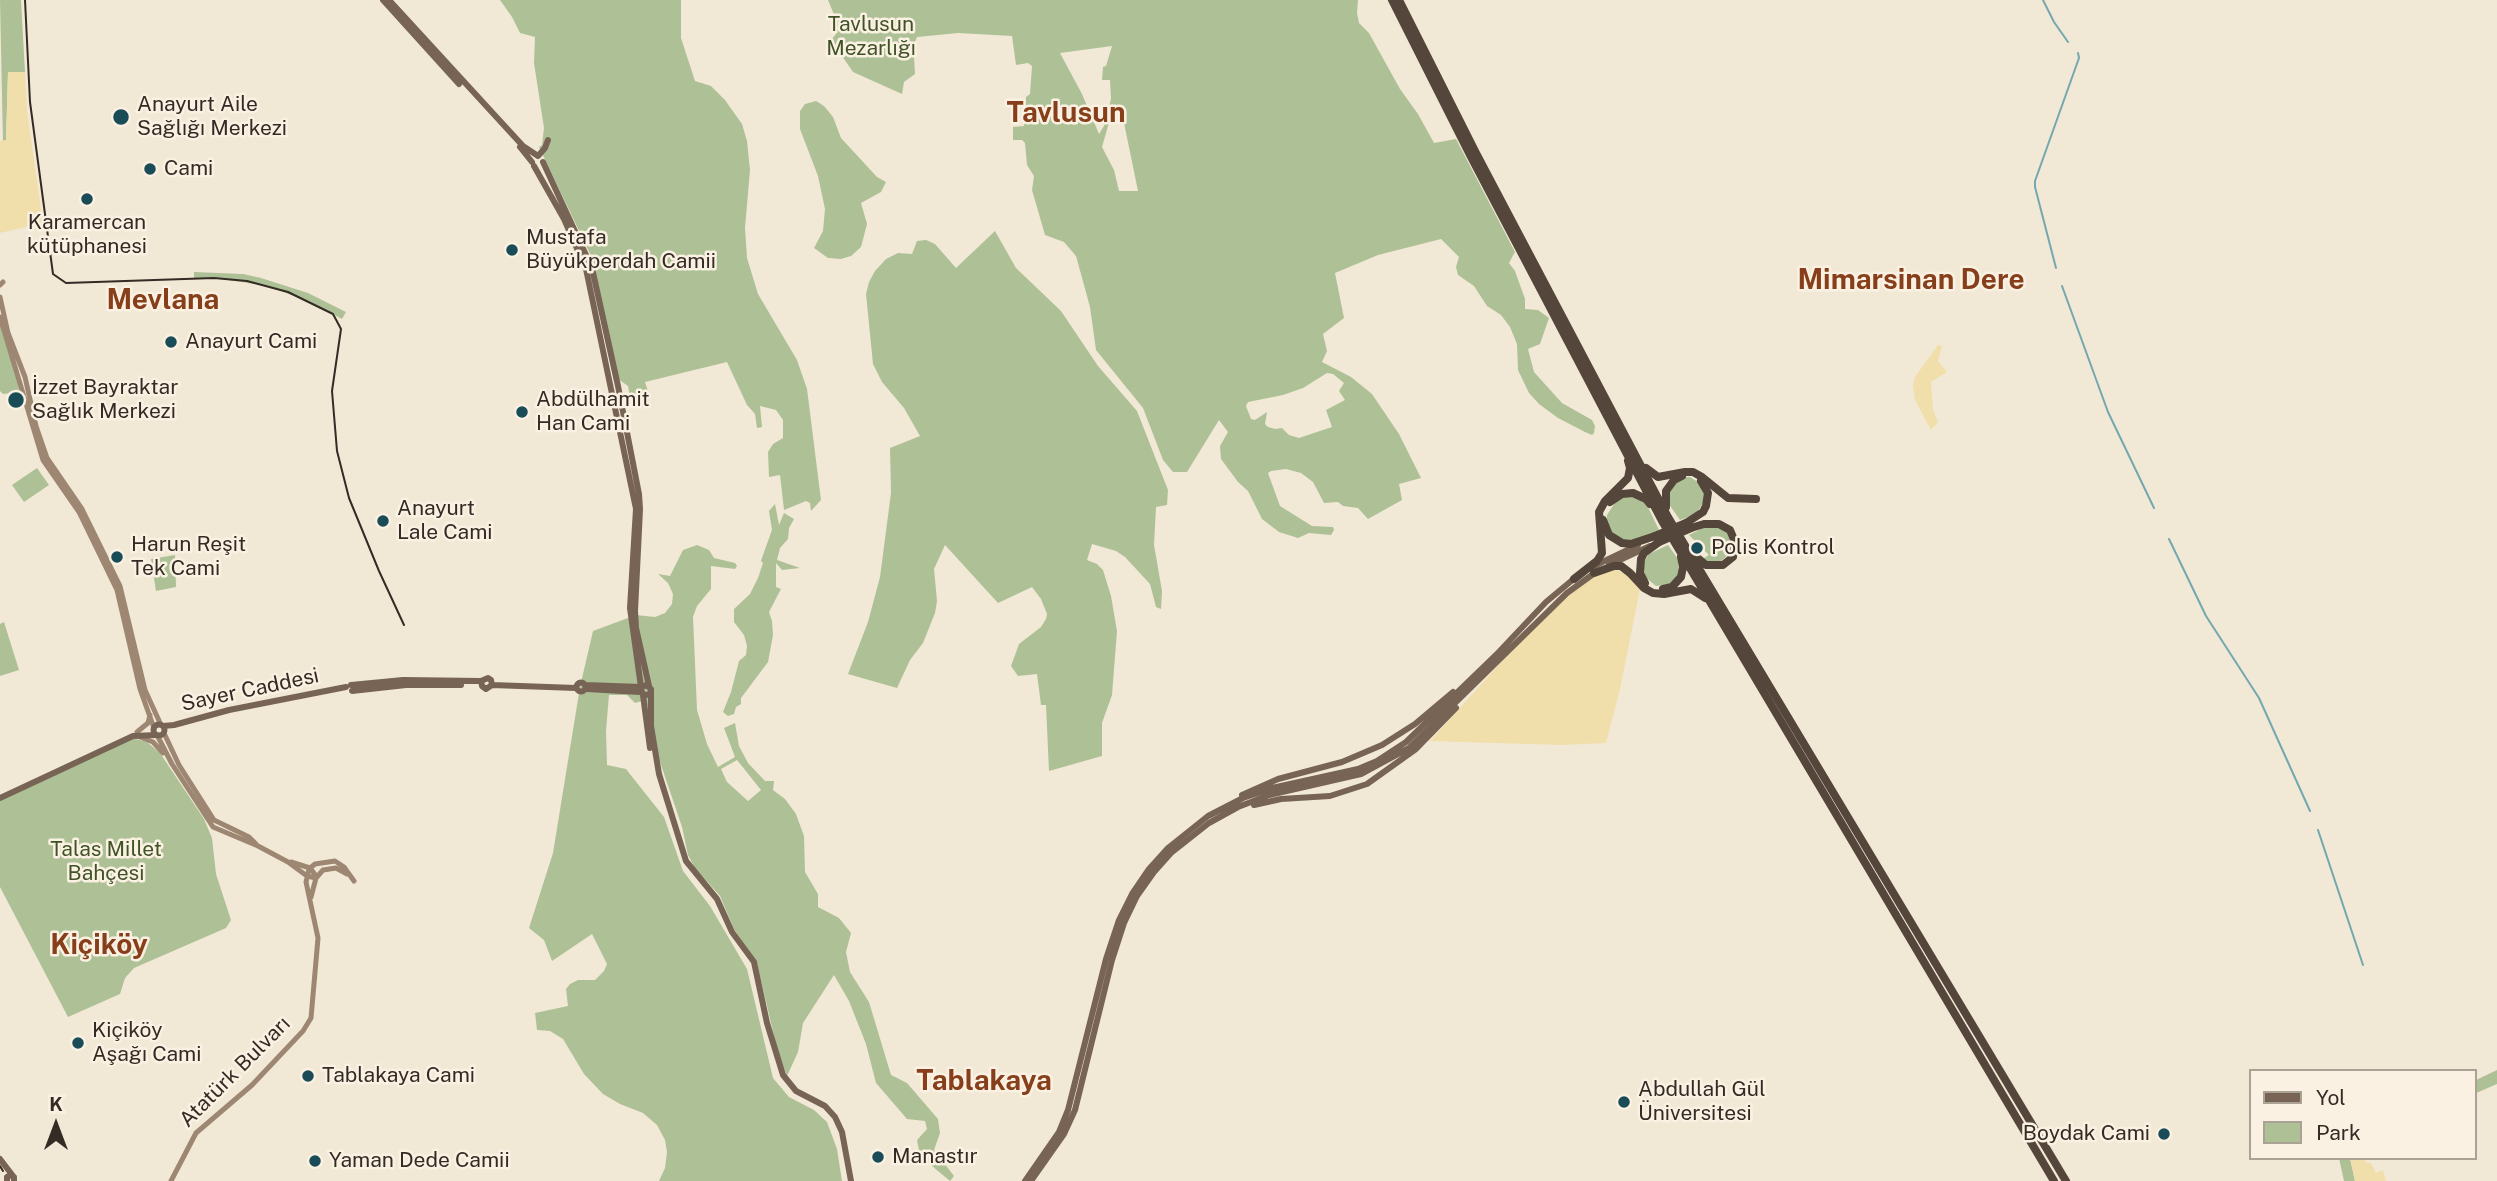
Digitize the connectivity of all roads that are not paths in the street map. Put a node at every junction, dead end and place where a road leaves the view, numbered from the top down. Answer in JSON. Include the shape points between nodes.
{"nodes":[{"id":1,"x":383,"y":0,"type":"edge"},
{"id":2,"x":389,"y":0,"type":"edge"},
{"id":3,"x":1392,"y":0,"type":"edge"},
{"id":4,"x":1399,"y":0,"type":"edge"},
{"id":5,"x":528,"y":149,"type":"junction"},
{"id":6,"x":537,"y":162,"type":"junction"},
{"id":7,"x":0,"y":297,"type":"edge"},
{"id":8,"x":0,"y":317,"type":"edge"},
{"id":9,"x":1612,"y":426,"type":"junction"},
{"id":10,"x":1632,"y":447,"type":"junction"},
{"id":11,"x":1756,"y":499,"type":"dead end"},
{"id":12,"x":1665,"y":519,"type":"junction"},
{"id":13,"x":1688,"y":526,"type":"junction"},
{"id":14,"x":1657,"y":539,"type":"junction"},
{"id":15,"x":1680,"y":546,"type":"junction"},
{"id":16,"x":1594,"y":573,"type":"junction"},
{"id":17,"x":1574,"y":579,"type":"junction"},
{"id":18,"x":1720,"y":617,"type":"junction"},
{"id":19,"x":1468,"y":686,"type":"junction"},
{"id":20,"x":585,"y":687,"type":"junction"},
{"id":21,"x":650,"y":690,"type":"junction"},
{"id":22,"x":626,"y":691,"type":"junction"},
{"id":23,"x":641,"y":691,"type":"junction"},
{"id":24,"x":644,"y":709,"type":"junction"},
{"id":25,"x":150,"y":715,"type":"junction"},
{"id":26,"x":159,"y":730,"type":"junction"},
{"id":27,"x":135,"y":734,"type":"junction"},
{"id":28,"x":169,"y":759,"type":"junction"},
{"id":29,"x":0,"y":796,"type":"edge"},
{"id":30,"x":1238,"y":807,"type":"junction"},
{"id":31,"x":1223,"y":808,"type":"junction"},
{"id":32,"x":258,"y":846,"type":"junction"},
{"id":33,"x":288,"y":862,"type":"junction"},
{"id":34,"x":310,"y":869,"type":"junction"},
{"id":35,"x":307,"y":876,"type":"junction"},
{"id":36,"x":316,"y":878,"type":"junction"},
{"id":37,"x":311,"y":902,"type":"junction"},
{"id":38,"x":0,"y":1159,"type":"edge"},
{"id":39,"x":0,"y":1170,"type":"edge"},
{"id":40,"x":12,"y":1179,"type":"edge"},
{"id":41,"x":171,"y":1181,"type":"edge"},
{"id":42,"x":849,"y":1181,"type":"edge"},
{"id":43,"x":1025,"y":1181,"type":"edge"},
{"id":44,"x":1031,"y":1181,"type":"edge"},
{"id":45,"x":2054,"y":1181,"type":"edge"},
{"id":46,"x":2066,"y":1181,"type":"edge"}],
"edges":[{"from":1,"to":6,"type":"main road"},
{"from":2,"to":5,"type":"main road"},
{"from":3,"to":9,"type":"highway"},
{"from":4,"to":10,"type":"highway"},
{"from":5,"to":6,"type":"main road"},
{"from":5,"to":6,"type":"main road","via":[[540,149],[548,140]]},
{"from":6,"to":21,"type":"main road","via":[[590,263],[618,386],[639,494],[635,611]]},
{"from":6,"to":23,"type":"main road","via":[[586,269],[634,496],[631,608]]},
{"from":7,"to":26,"type":"main road","via":[[47,458],[82,509],[120,586]]},
{"from":8,"to":25,"type":"main road","via":[[43,460],[79,512],[117,590],[136,676]]},
{"from":9,"to":12,"type":"highway"},
{"from":9,"to":17,"type":"highway","via":[[1630,474],[1601,506],[1600,557]]},
{"from":10,"to":11,"type":"highway","via":[[1653,475],[1693,472],[1728,498]]},
{"from":10,"to":12,"type":"highway"},
{"from":12,"to":13,"type":"highway","via":[[1670,485],[1692,476],[1702,482],[1708,499],[1703,512]]},
{"from":12,"to":14,"type":"highway","via":[[1646,499],[1633,493],[1615,497],[1605,509],[1603,523],[1615,540],[1631,544]]},
{"from":12,"to":15,"type":"highway"},
{"from":13,"to":14,"type":"highway","bridge":true},
{"from":13,"to":15,"type":"highway","via":[[1725,526],[1733,536],[1734,553],[1723,565],[1711,567]]},
{"from":14,"to":15,"type":"highway","via":[[1639,566],[1642,578],[1654,589],[1672,587],[1681,577]]},
{"from":14,"to":16,"type":"main road"},
{"from":14,"to":17,"type":"main road","via":[[1600,562]]},
{"from":15,"to":18,"type":"highway"},
{"from":15,"to":46,"type":"highway"},
{"from":16,"to":18,"type":"highway","via":[[1620,566],[1653,593],[1697,591]]},
{"from":16,"to":19,"type":"main road"},
{"from":17,"to":19,"type":"main road","via":[[1546,602]]},
{"from":18,"to":45,"type":"highway"},
{"from":19,"to":30,"type":"main road","via":[[1409,748],[1377,767]]},
{"from":19,"to":30,"type":"main road","via":[[1449,718],[1390,770],[1367,784],[1330,796]]},
{"from":19,"to":31,"type":"main road","via":[[1382,745],[1256,788]]},
{"from":19,"to":31,"type":"main road","via":[[1406,742],[1377,761],[1272,788]]},
{"from":20,"to":22,"type":"main road"},
{"from":20,"to":23,"type":"main road"},
{"from":20,"to":26,"type":"main road","name":"Sayer Caddesi","via":[[581,682],[577,686],[492,683],[486,678],[481,683],[403,680],[225,711]]},
{"from":21,"to":23,"type":"main road"},
{"from":21,"to":42,"type":"main road","via":[[659,774],[686,861],[717,899],[732,932],[754,962],[783,1075],[796,1091],[825,1106],[835,1117],[842,1132]]},
{"from":22,"to":23,"type":"main road"},
{"from":22,"to":24,"type":"main road"},
{"from":23,"to":24,"type":"main road"},
{"from":24,"to":42,"type":"main road","via":[[656,775],[683,862],[713,901],[728,934],[750,964],[779,1077],[793,1094],[823,1109],[832,1119]]},
{"from":25,"to":26,"type":"main road"},
{"from":25,"to":27,"type":"main road"},
{"from":26,"to":27,"type":"main road","name":"Sayer Caddesi"},
{"from":26,"to":28,"type":"main road"},
{"from":26,"to":32,"type":"main road","via":[[215,821]]},
{"from":27,"to":28,"type":"main road","via":[[153,742]]},
{"from":27,"to":29,"type":"main road","name":"Sayer Caddesi"},
{"from":28,"to":32,"type":"main road","via":[[213,827]]},
{"from":30,"to":44,"type":"main road","via":[[1180,845],[1137,896],[1112,960],[1075,1110]]},
{"from":31,"to":43,"type":"main road","via":[[1168,848],[1132,894],[1106,959],[1068,1110],[1059,1132]]},
{"from":32,"to":33,"type":"main road"},
{"from":33,"to":34,"type":"main road"},
{"from":33,"to":35,"type":"main road"},
{"from":34,"to":35,"type":"main road"},
{"from":34,"to":36,"type":"main road"},
{"from":34,"to":36,"type":"main road","via":[[315,864],[338,866],[325,869]]},
{"from":35,"to":36,"type":"main road"},
{"from":35,"to":37,"type":"main road","name":"Atatürk Bulvarı"},
{"from":36,"to":37,"type":"main road"},
{"from":37,"to":41,"type":"main road","name":"Atatürk Bulvarı","via":[[318,942],[309,1020],[252,1085],[196,1133]]},
{"from":38,"to":40,"type":"main road"},
{"from":39,"to":40,"type":"main road"}]}
